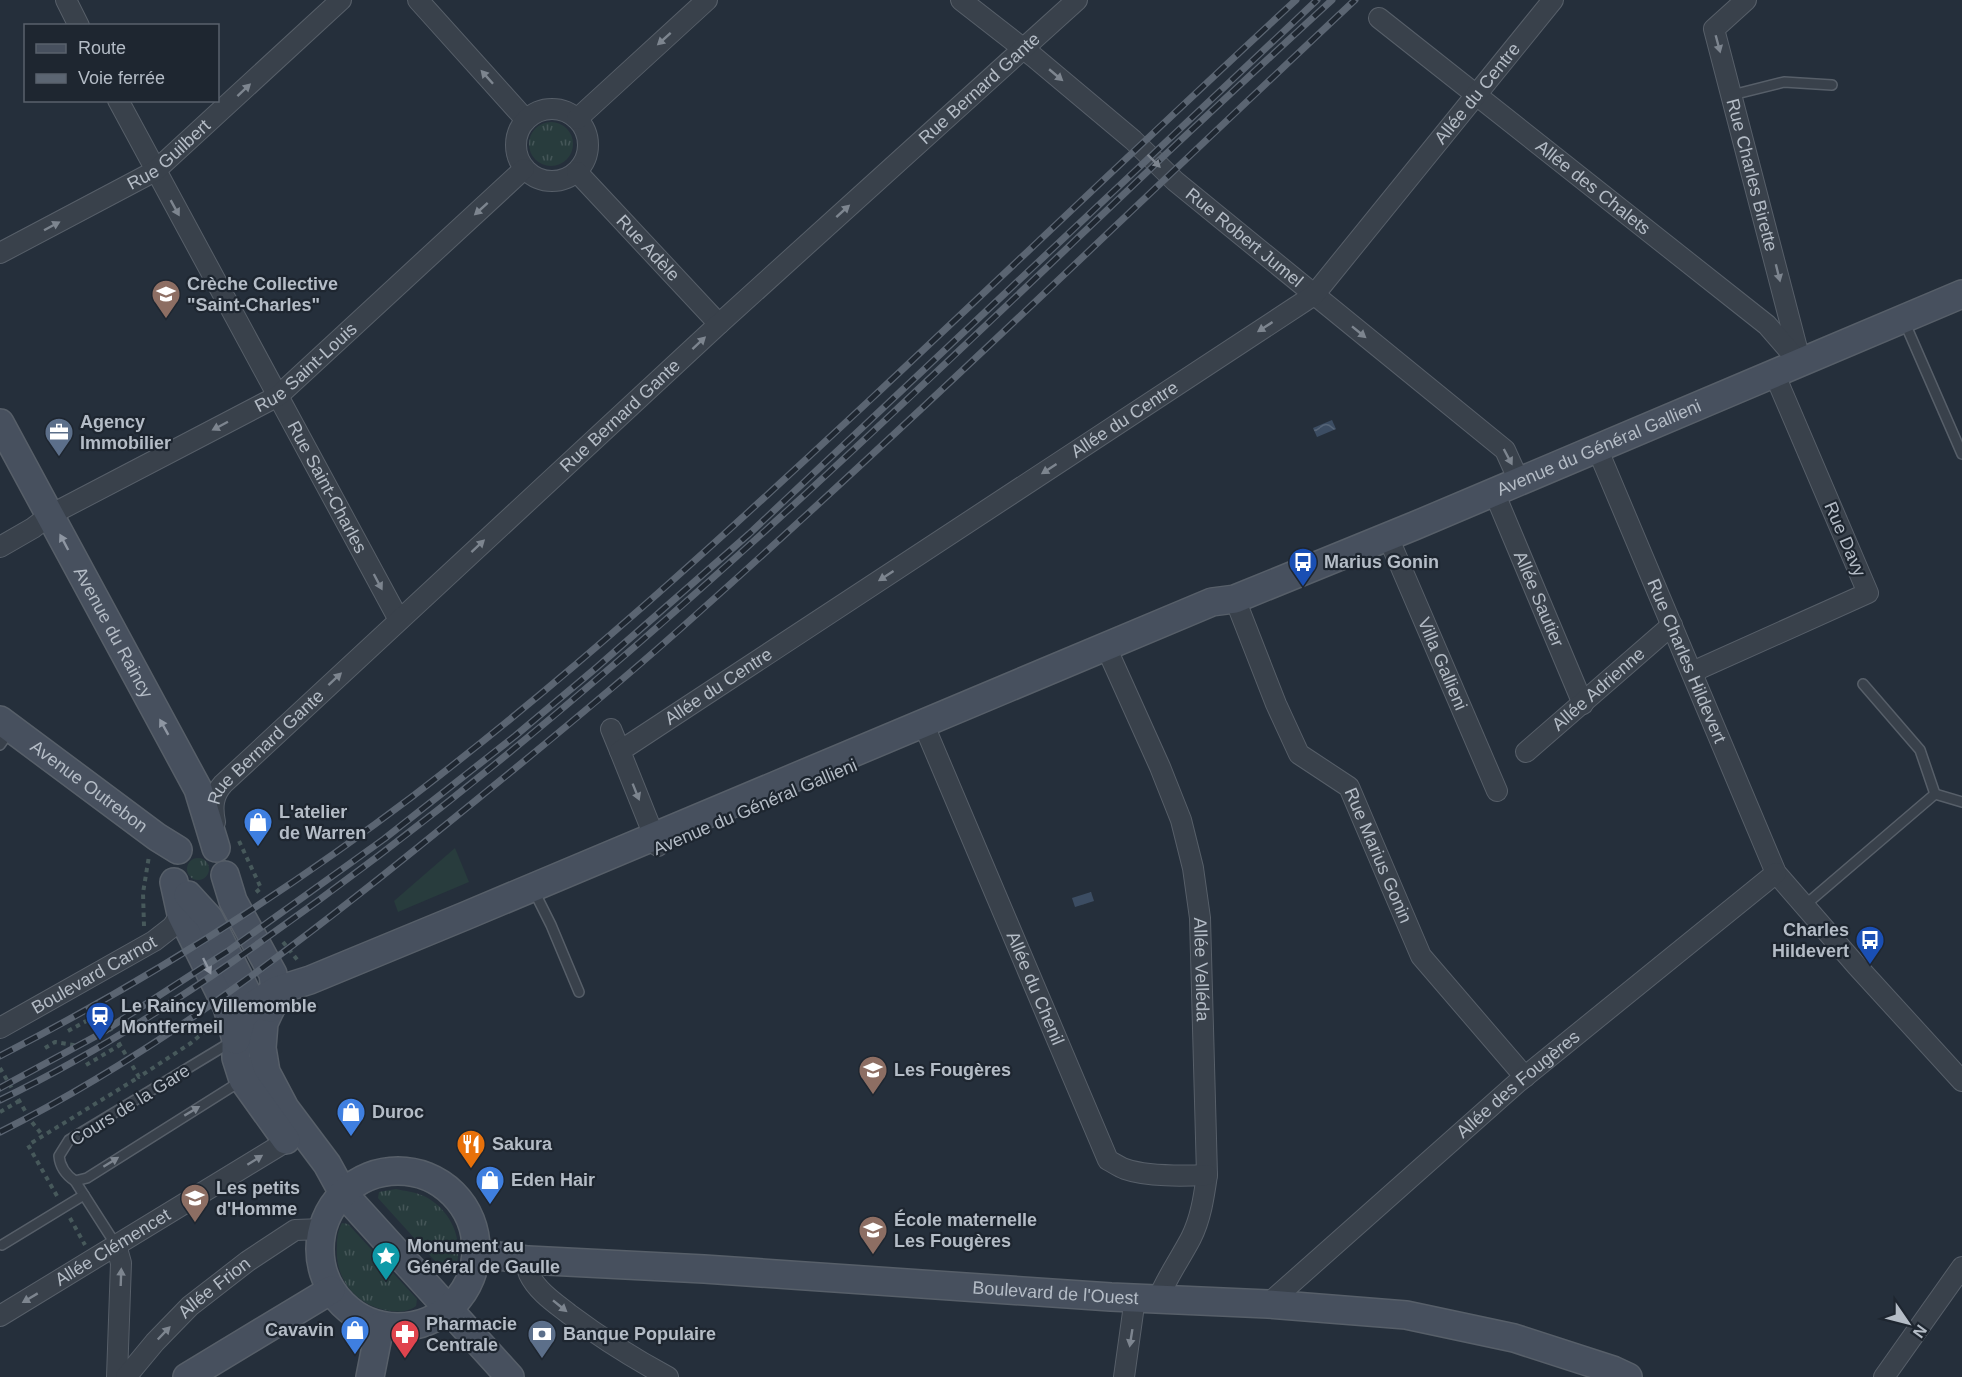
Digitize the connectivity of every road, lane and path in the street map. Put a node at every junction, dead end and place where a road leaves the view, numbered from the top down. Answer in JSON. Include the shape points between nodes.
{"nodes":[{"id":1,"x":66,"y":0,"type":"edge"},
{"id":2,"x":341,"y":0,"type":"edge"},
{"id":3,"x":418,"y":0,"type":"edge"},
{"id":4,"x":707,"y":0,"type":"edge"},
{"id":5,"x":961,"y":0,"type":"edge"},
{"id":6,"x":1077,"y":0,"type":"edge"},
{"id":7,"x":1553,"y":0,"type":"edge"},
{"id":8,"x":1746,"y":0,"type":"edge"},
{"id":9,"x":1379,"y":18,"type":"dead end"},
{"id":10,"x":78,"y":24,"type":"edge"},
{"id":11,"x":1022,"y":48,"type":"junction"},
{"id":12,"x":1832,"y":85,"type":"dead end"},
{"id":13,"x":1477,"y":95,"type":"junction"},
{"id":14,"x":1732,"y":95,"type":"junction"},
{"id":15,"x":119,"y":102,"type":"edge"},
{"id":16,"x":577,"y":119,"type":"junction"},
{"id":17,"x":526,"y":120,"type":"junction"},
{"id":18,"x":524,"y":169,"type":"junction"},
{"id":19,"x":155,"y":171,"type":"junction"},
{"id":20,"x":577,"y":172,"type":"junction"},
{"id":21,"x":0,"y":253,"type":"edge"},
{"id":22,"x":1962,"y":294,"type":"edge"},
{"id":23,"x":1314,"y":295,"type":"junction"},
{"id":24,"x":1904,"y":318,"type":"junction"},
{"id":25,"x":719,"y":324,"type":"junction"},
{"id":26,"x":1800,"y":363,"type":"junction"},
{"id":27,"x":1774,"y":373,"type":"junction"},
{"id":28,"x":278,"y":396,"type":"junction"},
{"id":29,"x":0,"y":423,"type":"edge"},
{"id":30,"x":1597,"y":448,"type":"junction"},
{"id":31,"x":1962,"y":454,"type":"edge"},
{"id":32,"x":1519,"y":481,"type":"junction"},
{"id":33,"x":1494,"y":492,"type":"junction"},
{"id":34,"x":50,"y":515,"type":"junction"},
{"id":35,"x":1388,"y":537,"type":"junction"},
{"id":36,"x":0,"y":546,"type":"edge"},
{"id":37,"x":1235,"y":599,"type":"junction"},
{"id":38,"x":399,"y":620,"type":"junction"},
{"id":39,"x":1672,"y":625,"type":"junction"},
{"id":40,"x":1109,"y":653,"type":"junction"},
{"id":41,"x":1693,"y":674,"type":"junction"},
{"id":42,"x":1863,"y":684,"type":"dead end"},
{"id":43,"x":1582,"y":704,"type":"junction"},
{"id":44,"x":926,"y":728,"type":"junction"},
{"id":45,"x":611,"y":729,"type":"dead end"},
{"id":46,"x":4,"y":731,"type":"edge"},
{"id":47,"x":620,"y":751,"type":"junction"},
{"id":48,"x":1526,"y":753,"type":"dead end"},
{"id":49,"x":1497,"y":791,"type":"dead end"},
{"id":50,"x":1935,"y":794,"type":"junction"},
{"id":51,"x":1962,"y":802,"type":"edge"},
{"id":52,"x":656,"y":841,"type":"junction"},
{"id":53,"x":178,"y":850,"type":"junction"},
{"id":54,"x":225,"y":853,"type":"junction"},
{"id":55,"x":1776,"y":873,"type":"junction"},
{"id":56,"x":181,"y":897,"type":"junction"},
{"id":57,"x":537,"y":897,"type":"junction"},
{"id":58,"x":249,"y":898,"type":"dead end"},
{"id":59,"x":1804,"y":906,"type":"junction"},
{"id":60,"x":277,"y":934,"type":"dead end"},
{"id":61,"x":310,"y":980,"type":"junction"},
{"id":62,"x":579,"y":992,"type":"dead end"},
{"id":63,"x":267,"y":1001,"type":"junction"},
{"id":64,"x":0,"y":1028,"type":"edge"},
{"id":65,"x":111,"y":1029,"type":"junction"},
{"id":66,"x":68,"y":1032,"type":"dead end"},
{"id":67,"x":191,"y":1043,"type":"dead end"},
{"id":68,"x":120,"y":1045,"type":"junction"},
{"id":69,"x":45,"y":1048,"type":"dead end"},
{"id":70,"x":201,"y":1060,"type":"junction"},
{"id":71,"x":247,"y":1063,"type":"junction"},
{"id":72,"x":86,"y":1065,"type":"dead end"},
{"id":73,"x":0,"y":1068,"type":"edge"},
{"id":74,"x":1525,"y":1077,"type":"junction"},
{"id":75,"x":1962,"y":1081,"type":"edge"},
{"id":76,"x":19,"y":1101,"type":"junction"},
{"id":77,"x":0,"y":1112,"type":"edge"},
{"id":78,"x":43,"y":1136,"type":"dead end"},
{"id":79,"x":287,"y":1141,"type":"junction"},
{"id":80,"x":1207,"y":1175,"type":"junction"},
{"id":81,"x":75,"y":1181,"type":"junction"},
{"id":82,"x":343,"y":1193,"type":"junction"},
{"id":83,"x":84,"y":1195,"type":"junction"},
{"id":84,"x":323,"y":1228,"type":"junction"},
{"id":85,"x":2,"y":1245,"type":"dead end"},
{"id":86,"x":116,"y":1245,"type":"junction"},
{"id":87,"x":477,"y":1253,"type":"junction"},
{"id":88,"x":528,"y":1260,"type":"junction"},
{"id":89,"x":1962,"y":1267,"type":"edge"},
{"id":90,"x":331,"y":1290,"type":"junction"},
{"id":91,"x":1147,"y":1299,"type":"junction"},
{"id":92,"x":1268,"y":1304,"type":"junction"},
{"id":93,"x":448,"y":1310,"type":"junction"},
{"id":94,"x":0,"y":1316,"type":"edge"},
{"id":95,"x":380,"y":1326,"type":"junction"},
{"id":96,"x":117,"y":1377,"type":"edge"},
{"id":97,"x":126,"y":1377,"type":"edge"},
{"id":98,"x":187,"y":1377,"type":"edge"},
{"id":99,"x":370,"y":1377,"type":"edge"},
{"id":100,"x":510,"y":1377,"type":"edge"},
{"id":101,"x":668,"y":1377,"type":"edge"},
{"id":102,"x":1124,"y":1377,"type":"edge"},
{"id":103,"x":1628,"y":1377,"type":"edge"},
{"id":104,"x":1884,"y":1377,"type":"edge"}],
"edges":[{"from":1,"to":10,"type":"street"},
{"from":19,"to":2,"type":"street","name":"Rue Guilbert","one_way":true},
{"from":17,"to":3,"type":"street","one_way":true},
{"from":4,"to":16,"type":"street","one_way":true},
{"from":5,"to":11,"type":"street","name":"Rue Robert Jumel"},
{"from":6,"to":11,"type":"street","name":"Rue Bernard Gante"},
{"from":7,"to":13,"type":"street","name":"Allée du Centre"},
{"from":8,"to":14,"type":"street","name":"Rue Charles Birette","one_way":true,"via":[[1714,28]]},
{"from":9,"to":13,"type":"street","name":"Allée des Chalets"},
{"from":11,"to":23,"type":"street","name":"Rue Robert Jumel","one_way":true},
{"from":25,"to":11,"type":"street","name":"Rue Bernard Gante","one_way":true},
{"from":12,"to":14,"type":"lane","via":[[1784,82]]},
{"from":13,"to":23,"type":"street","name":"Allée du Centre"},
{"from":13,"to":26,"type":"street","name":"Allée des Chalets","via":[[1767,325]]},
{"from":14,"to":26,"type":"street","name":"Rue Charles Birette","one_way":true},
{"from":15,"to":19,"type":"street","name":"Rue Saint-Charles"},
{"from":16,"to":17,"type":"street","via":[[568,113],[546,110]]},
{"from":16,"to":20,"type":"street","via":[[588,140],[588,152]]},
{"from":17,"to":18,"type":"street","via":[[516,139]]},
{"from":18,"to":20,"type":"street","via":[[533,177],[556,182]]},
{"from":18,"to":28,"type":"street","name":"Rue Saint-Louis","one_way":true},
{"from":21,"to":19,"type":"street","name":"Rue Guilbert","one_way":true},
{"from":19,"to":28,"type":"street","name":"Rue Saint-Charles","one_way":true},
{"from":20,"to":25,"type":"street","name":"Rue Adèle"},
{"from":22,"to":24,"type":"street","name":"Avenue du Général Gallieni"},
{"from":23,"to":32,"type":"street","name":"Rue Robert Jumel","one_way":true,"via":[[1505,450]]},
{"from":23,"to":47,"type":"street","name":"Allée du Centre","one_way":true},
{"from":24,"to":26,"type":"street","name":"Avenue du Général Gallieni"},
{"from":24,"to":31,"type":"lane"},
{"from":38,"to":25,"type":"street","name":"Rue Bernard Gante","one_way":true},
{"from":26,"to":27,"type":"street","name":"Avenue du Général Gallieni"},
{"from":27,"to":30,"type":"street","name":"Avenue du Général Gallieni"},
{"from":27,"to":41,"type":"street","name":"Rue Davy","via":[[1868,593]]},
{"from":28,"to":34,"type":"street","name":"Rue Saint-Louis","one_way":true},
{"from":28,"to":38,"type":"street","name":"Rue Saint-Charles","one_way":true},
{"from":29,"to":34,"type":"street","name":"Avenue du Raincy"},
{"from":30,"to":32,"type":"street","name":"Avenue du Général Gallieni"},
{"from":30,"to":39,"type":"street","name":"Rue Charles Hildevert"},
{"from":32,"to":33,"type":"street","name":"Avenue du Général Gallieni"},
{"from":33,"to":35,"type":"street","name":"Avenue du Général Gallieni"},
{"from":33,"to":43,"type":"street","name":"Allée Sautier"},
{"from":34,"to":36,"type":"street","name":"Rue Saint-Louis"},
{"from":54,"to":34,"type":"street","name":"Avenue du Raincy","one_way":true,"via":[[198,789]]},
{"from":35,"to":37,"type":"street","name":"Avenue du Général Gallieni"},
{"from":35,"to":49,"type":"street","name":"Villa Gallieni"},
{"from":37,"to":40,"type":"street","name":"Avenue du Général Gallieni","via":[[1212,617]]},
{"from":37,"to":74,"type":"street","name":"Rue Marius Gonin","via":[[1299,754],[1349,787],[1421,956]]},
{"from":54,"to":38,"type":"street","name":"Rue Bernard Gante","one_way":true,"via":[[213,815],[217,791]]},
{"from":39,"to":41,"type":"street","name":"Rue Charles Hildevert"},
{"from":39,"to":43,"type":"street","name":"Allée Adrienne"},
{"from":40,"to":44,"type":"street","name":"Avenue du Général Gallieni"},
{"from":40,"to":80,"type":"street","name":"Allée Velléda","via":[[1181,820],[1193,868],[1200,918]]},
{"from":41,"to":55,"type":"street","name":"Rue Charles Hildevert"},
{"from":42,"to":50,"type":"lane","via":[[1920,750]]},
{"from":43,"to":48,"type":"street","name":"Allée Adrienne"},
{"from":44,"to":52,"type":"street","name":"Avenue du Général Gallieni"},
{"from":44,"to":80,"type":"street","name":"Allée du Chenil","via":[[1108,1160],[1125,1169],[1146,1173]]},
{"from":45,"to":47,"type":"street"},
{"from":46,"to":53,"type":"street","name":"Avenue Outrebon"},
{"from":47,"to":52,"type":"street","one_way":true},
{"from":50,"to":51,"type":"lane"},
{"from":50,"to":59,"type":"lane"},
{"from":52,"to":57,"type":"street","name":"Avenue du Général Gallieni"},
{"from":52,"to":61,"type":"street","name":"Avenue du Général Gallieni"},
{"from":53,"to":54,"type":"street","via":[[193,842],[209,844]]},
{"from":53,"to":56,"type":"street","via":[[171,874]]},
{"from":54,"to":56,"type":"street","via":[[221,884],[215,891],[206,896]]},
{"from":54,"to":58,"type":"path","via":[[261,888]]},
{"from":54,"to":63,"type":"street","name":"Avenue du Raincy","via":[[233,901],[273,975]]},
{"from":55,"to":59,"type":"street","name":"Rue Charles Hildevert"},
{"from":55,"to":74,"type":"street","name":"Allée des Fougères"},
{"from":56,"to":63,"type":"street","via":[[209,918],[247,993]]},
{"from":56,"to":64,"type":"street","name":"Boulevard Carnot","via":[[172,927],[154,941]]},
{"from":56,"to":71,"type":"street","one_way":true},
{"from":57,"to":62,"type":"lane"},
{"from":57,"to":63,"type":"street","name":"Avenue du Général Gallieni"},
{"from":59,"to":75,"type":"street","name":"Rue Charles Hildevert"},
{"from":60,"to":61,"type":"path"},
{"from":61,"to":63,"type":"street","name":"Avenue du Général Gallieni"},
{"from":63,"to":71,"type":"street","via":[[262,1048]]},
{"from":63,"to":71,"type":"street","via":[[242,1017]]},
{"from":65,"to":66,"type":"path","via":[[101,1013]]},
{"from":65,"to":68,"type":"path"},
{"from":65,"to":69,"type":"path","via":[[80,1046],[55,1042]]},
{"from":67,"to":68,"type":"path","via":[[139,1077]]},
{"from":68,"to":72,"type":"path"},
{"from":70,"to":71,"type":"lane","name":"Cours de la Gare"},
{"from":70,"to":71,"type":"lane","name":"Cours de la Gare","via":[[222,1055]]},
{"from":70,"to":81,"type":"lane","name":"Cours de la Gare","via":[[69,1140],[59,1156],[60,1164]]},
{"from":71,"to":79,"type":"street"},
{"from":81,"to":71,"type":"lane","one_way":true,"via":[[87,1178]]},
{"from":71,"to":82,"type":"street","via":[[327,1164]]},
{"from":73,"to":76,"type":"path"},
{"from":74,"to":92,"type":"street","name":"Allée des Fougères"},
{"from":76,"to":77,"type":"path"},
{"from":76,"to":78,"type":"path"},
{"from":79,"to":82,"type":"street","via":[[312,1173]]},
{"from":86,"to":79,"type":"street","name":"Allée Clémencet","one_way":true},
{"from":80,"to":91,"type":"street","name":"Allée Velléda","via":[[1203,1205],[1192,1236],[1165,1281]]},
{"from":81,"to":83,"type":"lane","name":"Cours de la Gare"},
{"from":82,"to":84,"type":"street"},
{"from":82,"to":87,"type":"street","via":[[363,1179],[385,1172],[408,1171],[431,1178],[451,1190],[466,1208]]},
{"from":82,"to":93,"type":"street"},
{"from":83,"to":85,"type":"lane"},
{"from":83,"to":86,"type":"lane","name":"Cours de la Gare"},
{"from":84,"to":90,"type":"street","via":[[320,1249]]},
{"from":97,"to":84,"type":"street","name":"Allée Frion","one_way":true,"via":[[190,1306],[249,1261],[295,1230]]},
{"from":86,"to":94,"type":"street","name":"Allée Clémencet","one_way":true},
{"from":96,"to":86,"type":"street","one_way":true,"via":[[122,1263]]},
{"from":87,"to":88,"type":"street","name":"Boulevard de l'Ouest"},
{"from":87,"to":93,"type":"street","via":[[473,1274]]},
{"from":88,"to":91,"type":"street","name":"Boulevard de l'Ouest"},
{"from":88,"to":101,"type":"street","one_way":true,"via":[[528,1273],[556,1304],[627,1355]]},
{"from":89,"to":104,"type":"street"},
{"from":90,"to":95,"type":"street","via":[[344,1306]]},
{"from":90,"to":98,"type":"street"},
{"from":91,"to":92,"type":"street","name":"Boulevard de l'Ouest"},
{"from":91,"to":102,"type":"street","name":"Allée Velléda","one_way":true},
{"from":92,"to":103,"type":"street","name":"Boulevard de l'Ouest","via":[[1406,1315],[1514,1338]]},
{"from":93,"to":95,"type":"street","via":[[416,1326]]},
{"from":93,"to":100,"type":"street"},
{"from":95,"to":99,"type":"street"}]}
